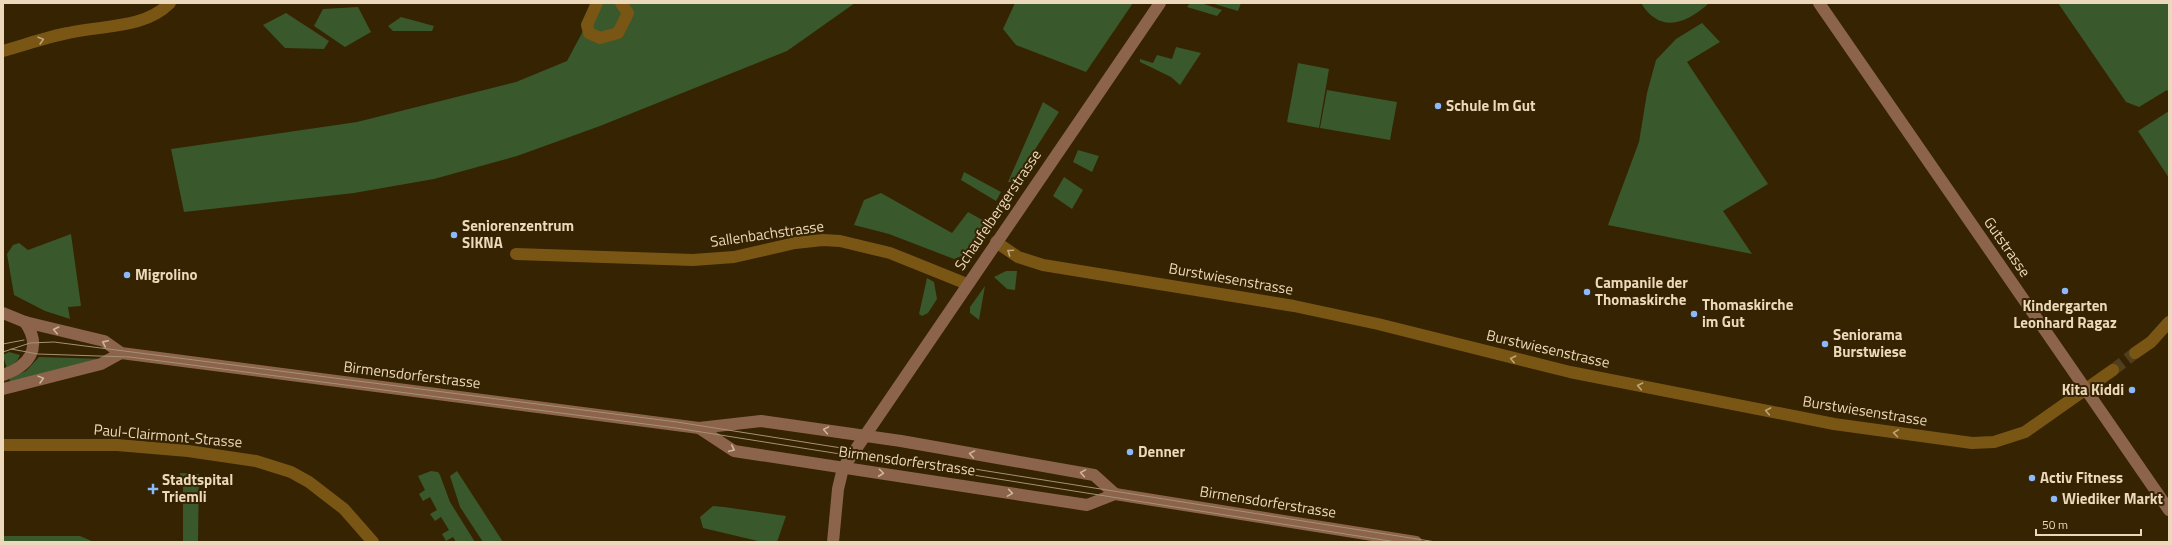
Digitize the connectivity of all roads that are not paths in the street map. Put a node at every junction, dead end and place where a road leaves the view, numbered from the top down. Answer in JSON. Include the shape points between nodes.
{"nodes":[{"id":1,"x":170,"y":3,"type":"edge"},
{"id":2,"x":597,"y":3,"type":"edge"},
{"id":3,"x":621,"y":3,"type":"edge"},
{"id":4,"x":1160,"y":3,"type":"edge"},
{"id":5,"x":1819,"y":3,"type":"edge"},
{"id":6,"x":3,"y":51,"type":"edge"},
{"id":7,"x":996,"y":242,"type":"junction"},
{"id":8,"x":516,"y":254,"type":"dead end"},
{"id":9,"x":967,"y":284,"type":"junction"},
{"id":10,"x":3,"y":313,"type":"edge"},
{"id":11,"x":25,"y":322,"type":"junction"},
{"id":12,"x":2169,"y":322,"type":"edge"},
{"id":13,"x":121,"y":353,"type":"junction"},
{"id":14,"x":2135,"y":353,"type":"tunnel mouth"},
{"id":15,"x":2113,"y":370,"type":"tunnel mouth"},
{"id":16,"x":3,"y":375,"type":"edge"},
{"id":17,"x":3,"y":389,"type":"edge"},
{"id":18,"x":2086,"y":389,"type":"junction"},
{"id":19,"x":699,"y":428,"type":"junction"},
{"id":20,"x":864,"y":437,"type":"junction"},
{"id":21,"x":3,"y":445,"type":"edge"},
{"id":22,"x":843,"y":468,"type":"junction"},
{"id":23,"x":1115,"y":494,"type":"junction"},
{"id":24,"x":2169,"y":510,"type":"edge"},
{"id":25,"x":373,"y":542,"type":"edge"},
{"id":26,"x":833,"y":542,"type":"edge"},
{"id":27,"x":1416,"y":542,"type":"edge"}],
"edges":[{"from":6,"to":1,"type":"street","one_way":true,"via":[[69,33],[146,20],[161,12]]},
{"from":2,"to":3,"type":"street","via":[[587,25],[589,33],[600,38],[618,33],[628,12]]},
{"from":4,"to":7,"type":"main road","name":"Schaufelbergerstrasse"},
{"from":5,"to":18,"type":"main road","name":"Gutstrasse"},
{"from":7,"to":9,"type":"main road","name":"Schaufelbergerstrasse"},
{"from":18,"to":7,"type":"street","name":"Burstwiesenstrasse","one_way":true,"via":[[2024,432],[2006,439],[1972,443],[1934,439],[1834,424],[1570,372],[1378,324],[1294,306],[1043,265],[1018,257]]},
{"from":8,"to":9,"type":"street","name":"Sallenbachstrasse","via":[[692,260],[734,257],[796,243],[840,241],[890,253]]},
{"from":9,"to":20,"type":"main road","name":"Schaufelbergerstrasse"},
{"from":10,"to":11,"type":"main road","name":"Birmensdorferstrasse"},
{"from":13,"to":11,"type":"main road","name":"Birmensdorferstrasse","one_way":true,"via":[[104,341]]},
{"from":11,"to":16,"type":"main road","via":[[31,331],[32,353],[23,366]]},
{"from":12,"to":14,"type":"street","via":[[2151,342]]},
{"from":17,"to":13,"type":"main road","one_way":true,"via":[[101,364]]},
{"from":13,"to":19,"type":"main road","name":"Birmensdorferstrasse"},
{"from":15,"to":18,"type":"street","name":"Burstwiesenstrasse"},
{"from":18,"to":24,"type":"main road","name":"Gutstrasse"},
{"from":20,"to":19,"type":"main road","name":"Birmensdorferstrasse","one_way":true,"via":[[761,421]]},
{"from":19,"to":22,"type":"main road","name":"Birmensdorferstrasse","one_way":true,"via":[[734,451]]},
{"from":20,"to":22,"type":"main road","name":"Schaufelbergerstrasse"},
{"from":23,"to":20,"type":"main road","name":"Birmensdorferstrasse","one_way":true,"via":[[1094,475]]},
{"from":21,"to":25,"type":"street","name":"Paul-Clairmont-Strasse","via":[[117,445],[188,451],[256,461],[291,472],[309,482],[344,509]]},
{"from":22,"to":23,"type":"main road","name":"Birmensdorferstrasse","one_way":true,"via":[[1087,505]]},
{"from":22,"to":26,"type":"main road","via":[[838,489]]},
{"from":23,"to":27,"type":"main road","name":"Birmensdorferstrasse"}]}
